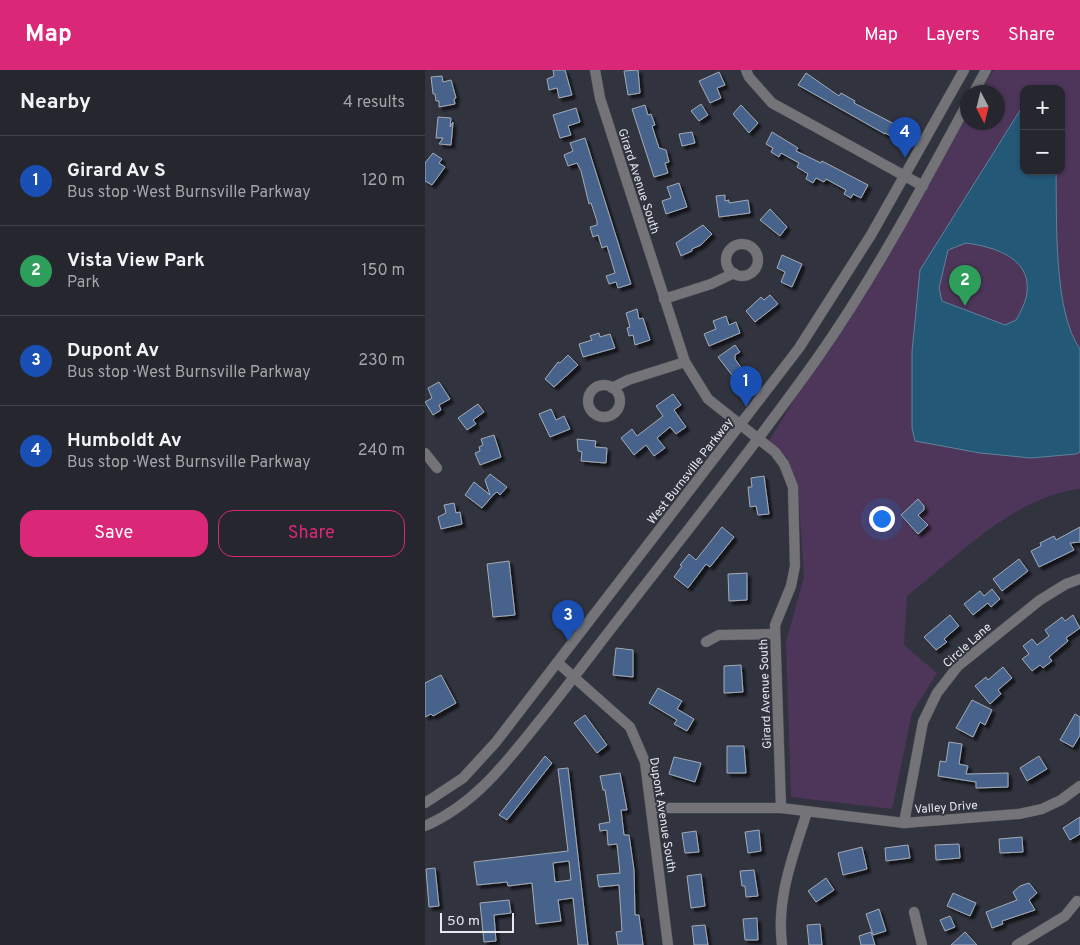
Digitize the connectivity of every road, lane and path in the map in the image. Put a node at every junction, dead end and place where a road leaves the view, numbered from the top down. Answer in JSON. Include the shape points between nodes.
{"nodes":[{"id":1,"x":595,"y":70,"type":"edge"},
{"id":2,"x":746,"y":70,"type":"edge"},
{"id":3,"x":963,"y":70,"type":"edge"},
{"id":4,"x":986,"y":70,"type":"edge"},
{"id":5,"x":978,"y":85,"type":"edge"},
{"id":6,"x":960,"y":117,"type":"edge"},
{"id":7,"x":905,"y":177,"type":"junction"},
{"id":8,"x":923,"y":186,"type":"junction"},
{"id":9,"x":734,"y":274,"type":"dead end"},
{"id":10,"x":664,"y":299,"type":"junction"},
{"id":11,"x":685,"y":362,"type":"junction"},
{"id":12,"x":612,"y":388,"type":"dead end"},
{"id":13,"x":741,"y":425,"type":"junction"},
{"id":14,"x":757,"y":438,"type":"junction"},
{"id":15,"x":425,"y":453,"type":"edge"},
{"id":16,"x":437,"y":468,"type":"dead end"},
{"id":17,"x":1080,"y":579,"type":"edge"},
{"id":18,"x":775,"y":634,"type":"junction"},
{"id":19,"x":706,"y":642,"type":"dead end"},
{"id":20,"x":558,"y":663,"type":"junction"},
{"id":21,"x":575,"y":676,"type":"junction"},
{"id":22,"x":1080,"y":786,"type":"edge"},
{"id":23,"x":425,"y":803,"type":"edge"},
{"id":24,"x":651,"y":808,"type":"junction"},
{"id":25,"x":781,"y":808,"type":"junction"},
{"id":26,"x":807,"y":812,"type":"junction"},
{"id":27,"x":904,"y":823,"type":"junction"},
{"id":28,"x":425,"y":826,"type":"edge"},
{"id":29,"x":1077,"y":901,"type":"dead end"},
{"id":30,"x":914,"y":912,"type":"dead end"},
{"id":31,"x":668,"y":945,"type":"edge"},
{"id":32,"x":782,"y":945,"type":"edge"},
{"id":33,"x":922,"y":945,"type":"edge"},
{"id":34,"x":1017,"y":945,"type":"edge"}],
"edges":[{"from":1,"to":10,"type":"street","name":"Girard Avenue South","via":[[599,98]]},
{"from":2,"to":7,"type":"street","via":[[772,103]]},
{"from":3,"to":7,"type":"street","name":"West Burnsville Parkway"},
{"from":4,"to":5,"type":"street"},
{"from":6,"to":8,"type":"street"},
{"from":7,"to":8,"type":"street"},
{"from":7,"to":13,"type":"street","name":"West Burnsville Parkway","via":[[836,293]]},
{"from":8,"to":14,"type":"street","via":[[851,306]]},
{"from":9,"to":10,"type":"street"},
{"from":10,"to":11,"type":"street","name":"Girard Avenue South"},
{"from":11,"to":12,"type":"street"},
{"from":11,"to":13,"type":"street","name":"Girard Avenue South","via":[[708,399]]},
{"from":13,"to":14,"type":"street","name":"Girard Avenue South"},
{"from":13,"to":20,"type":"street","name":"West Burnsville Parkway"},
{"from":14,"to":18,"type":"street","name":"Girard Avenue South","via":[[784,464],[793,487],[795,566],[791,586],[775,624]]},
{"from":14,"to":21,"type":"street"},
{"from":15,"to":16,"type":"street"},
{"from":17,"to":27,"type":"street","name":"Circle Lane","via":[[1040,600],[958,666],[937,693],[923,722]]},
{"from":18,"to":19,"type":"street","via":[[719,635]]},
{"from":18,"to":25,"type":"street","name":"Girard Avenue South"},
{"from":20,"to":21,"type":"street","name":"Dupont Avenue South"},
{"from":20,"to":23,"type":"street","name":"West Burnsville Parkway","via":[[480,762],[463,778]]},
{"from":21,"to":24,"type":"street","name":"Dupont Avenue South","via":[[630,727],[645,762]]},
{"from":21,"to":28,"type":"street","via":[[492,779],[459,807]]},
{"from":22,"to":27,"type":"street","name":"Valley Drive","via":[[1042,809],[1019,814]]},
{"from":24,"to":25,"type":"street","name":"Valley Drive"},
{"from":24,"to":31,"type":"street","name":"Dupont Avenue South"},
{"from":25,"to":26,"type":"street","name":"Valley Drive"},
{"from":26,"to":27,"type":"street","name":"Valley Drive"},
{"from":26,"to":32,"type":"street","via":[[784,883],[780,927]]},
{"from":29,"to":34,"type":"street","via":[[1065,916]]},
{"from":30,"to":33,"type":"street"}]}
